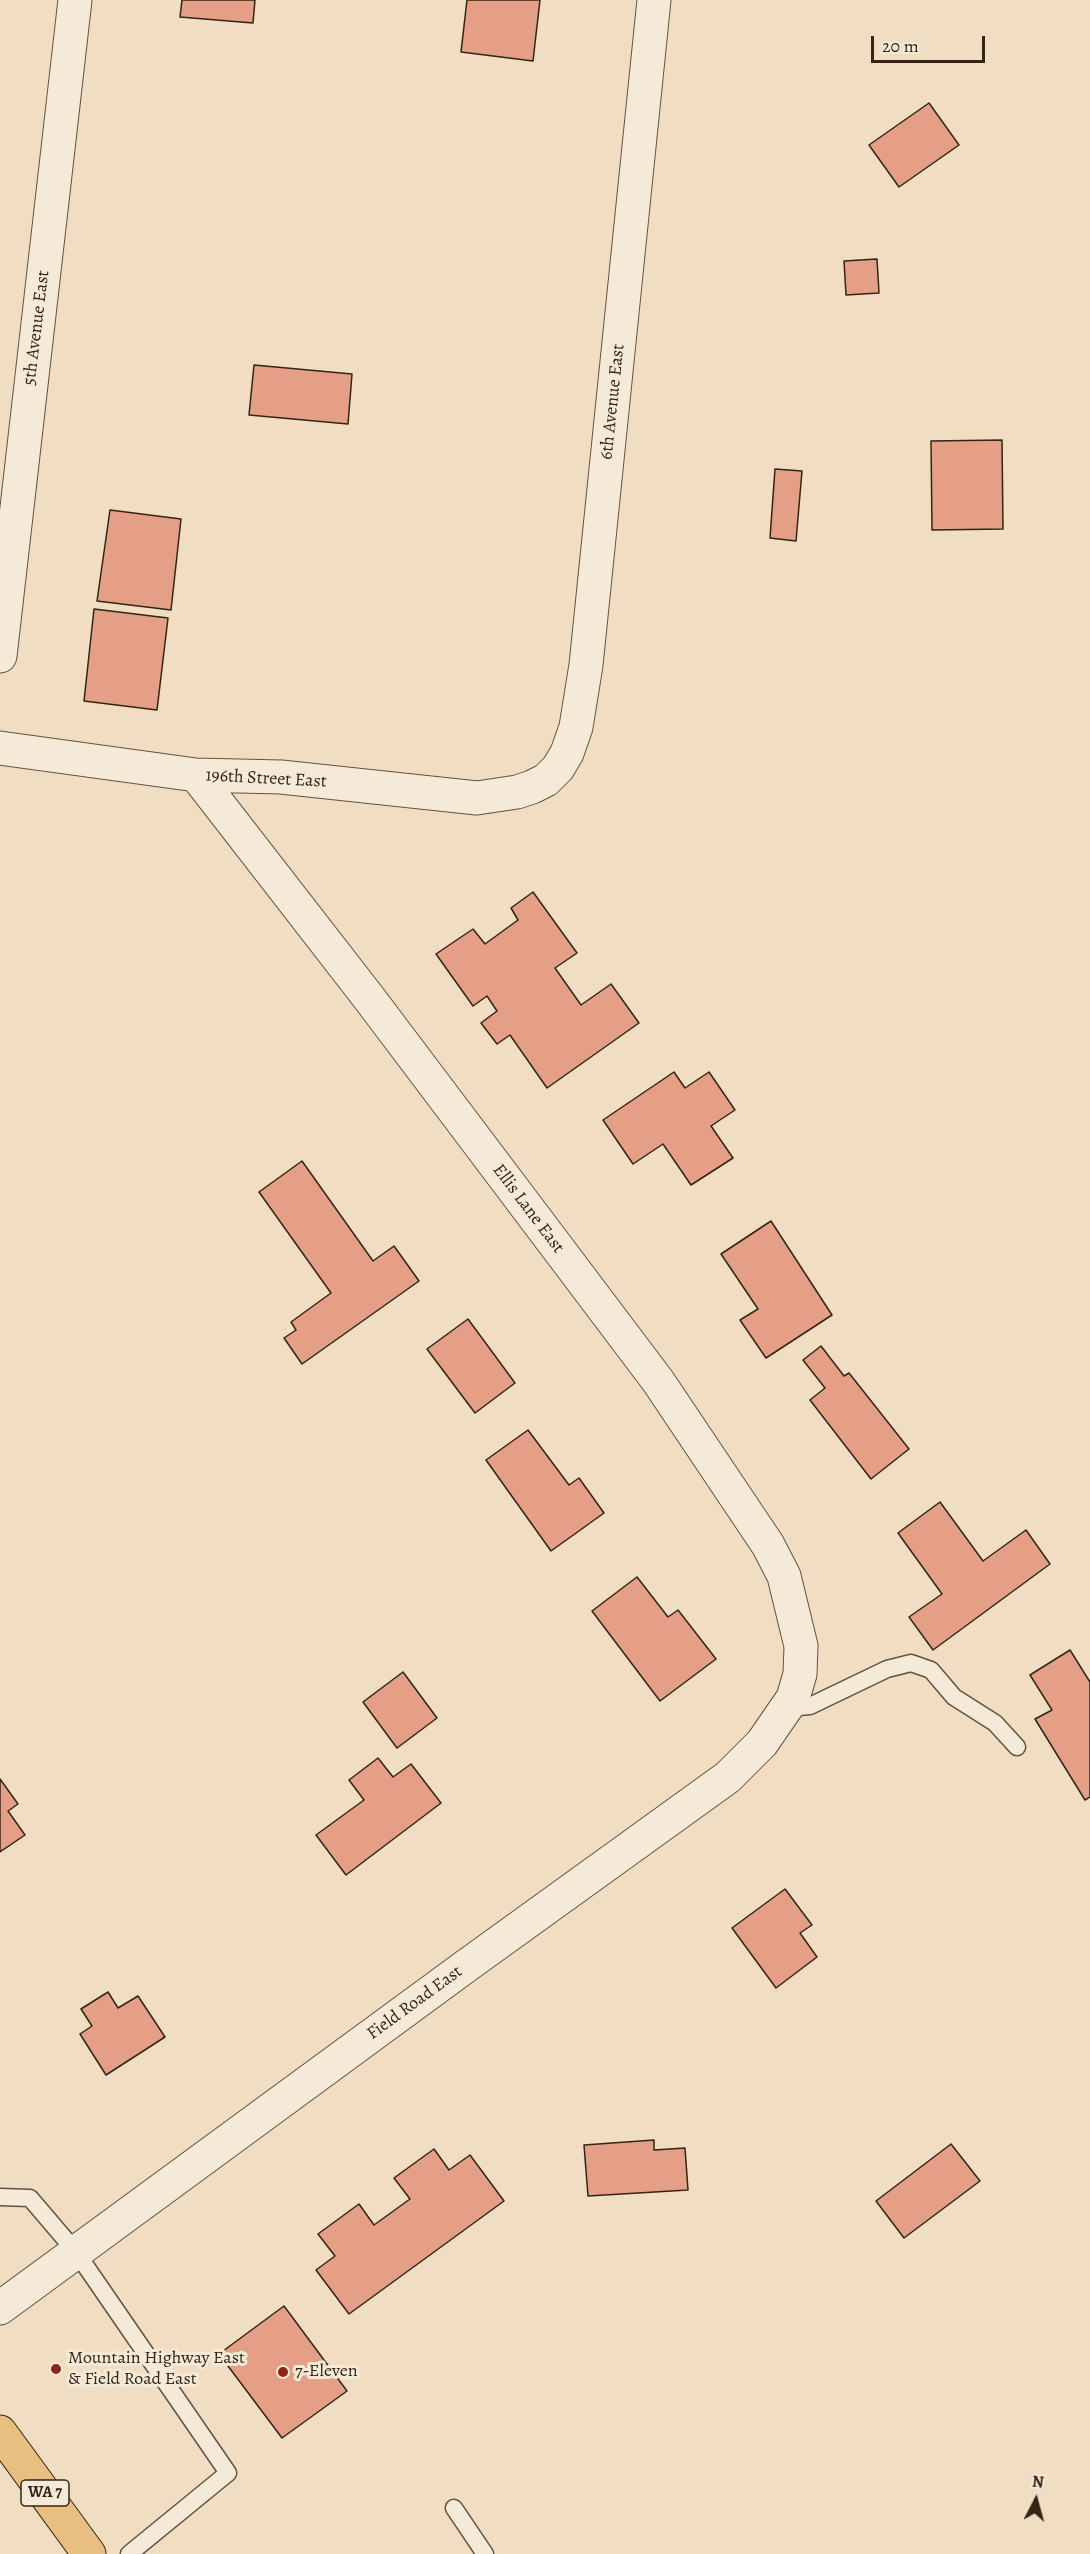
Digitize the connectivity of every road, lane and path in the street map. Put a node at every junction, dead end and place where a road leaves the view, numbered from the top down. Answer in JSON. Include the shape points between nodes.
{"nodes":[{"id":1,"x":75,"y":0,"type":"edge"},
{"id":2,"x":654,"y":0,"type":"edge"},
{"id":3,"x":0,"y":656,"type":"edge"},
{"id":4,"x":0,"y":748,"type":"edge"},
{"id":5,"x":196,"y":775,"type":"junction"},
{"id":6,"x":532,"y":786,"type":"joint"},
{"id":7,"x":800,"y":1674,"type":"joint"},
{"id":8,"x":787,"y":1708,"type":"junction"},
{"id":9,"x":1017,"y":1746,"type":"dead end"},
{"id":10,"x":0,"y":2197,"type":"edge"},
{"id":11,"x":76,"y":2252,"type":"junction"},
{"id":12,"x":0,"y":2308,"type":"edge"},
{"id":13,"x":0,"y":2432,"type":"edge"},
{"id":14,"x":454,"y":2508,"type":"dead end"},
{"id":15,"x":89,"y":2554,"type":"edge"},
{"id":16,"x":129,"y":2554,"type":"edge"},
{"id":17,"x":485,"y":2554,"type":"edge"}],
"edges":[{"from":1,"to":3,"type":"street","name":"5th Avenue East"},
{"from":2,"to":6,"type":"street","name":"6th Avenue East","via":[[586,665],[576,727],[567,753],[546,780]]},
{"from":4,"to":5,"type":"street","name":"196th Street East"},
{"from":5,"to":6,"type":"street","name":"196th Street East","via":[[281,777],[477,798]]},
{"from":5,"to":7,"type":"street","name":"Ellis Lane East","via":[[658,1381],[762,1535],[784,1576],[801,1646]]},
{"from":7,"to":8,"type":"street","name":"Field Road East"},
{"from":8,"to":9,"type":"lane","via":[[810,1706],[887,1669],[911,1663],[931,1670],[954,1697],[995,1723]]},
{"from":8,"to":11,"type":"street","name":"Field Road East","via":[[762,1743],[728,1777]]},
{"from":10,"to":11,"type":"lane","via":[[30,2198]]},
{"from":11,"to":12,"type":"street","name":"Field Road East"},
{"from":11,"to":16,"type":"lane","via":[[228,2473]]},
{"from":13,"to":15,"type":"main road","number":"WA 7"},
{"from":14,"to":17,"type":"lane"}]}
